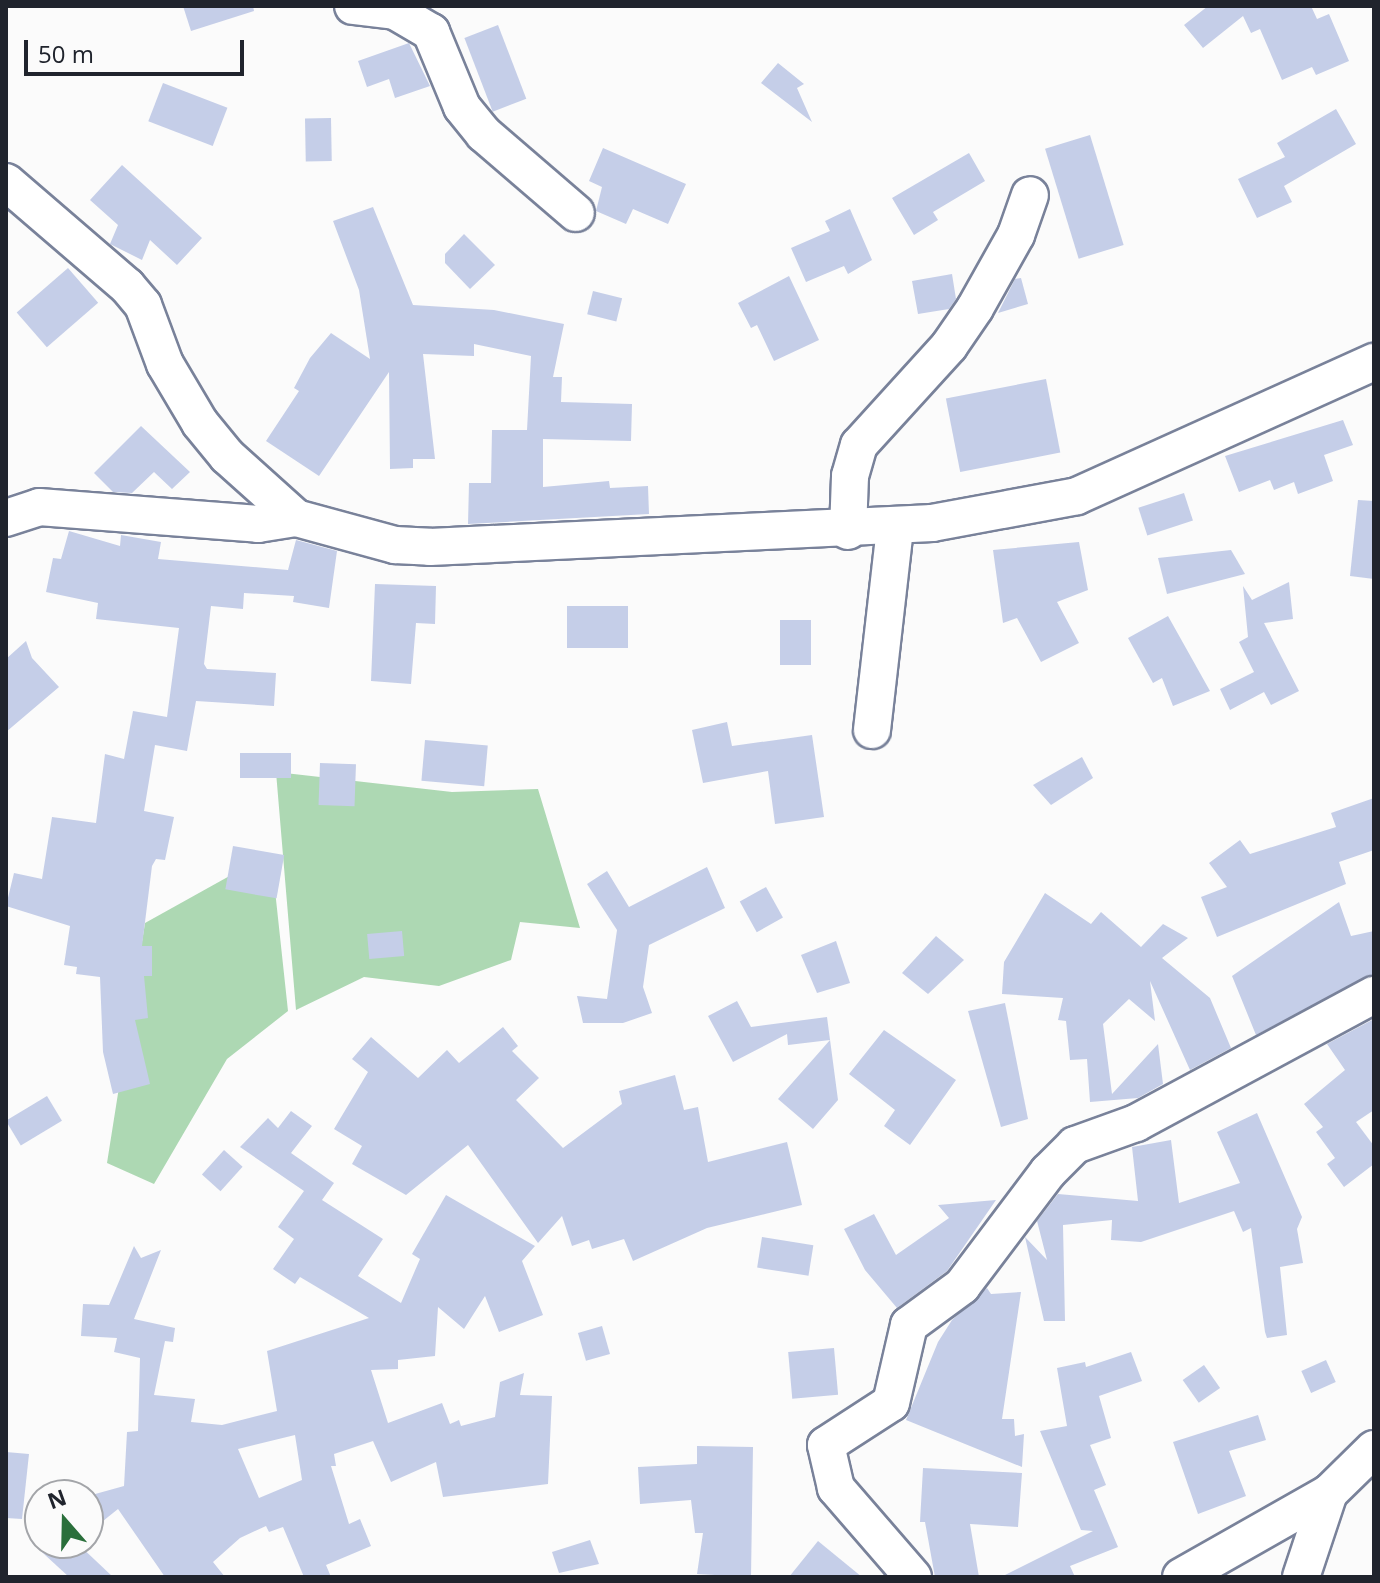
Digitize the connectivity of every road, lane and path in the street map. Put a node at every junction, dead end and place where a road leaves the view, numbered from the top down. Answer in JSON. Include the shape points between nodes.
{"nodes":[{"id":1,"x":353,"y":6,"type":"edge"},
{"id":2,"x":6,"y":182,"type":"edge"},
{"id":3,"x":1030,"y":195,"type":"dead end"},
{"id":4,"x":576,"y":213,"type":"dead end"},
{"id":5,"x":1374,"y":362,"type":"edge"},
{"id":6,"x":6,"y":518,"type":"edge"},
{"id":7,"x":296,"y":518,"type":"junction"},
{"id":8,"x":895,"y":527,"type":"junction"},
{"id":9,"x":848,"y":531,"type":"junction"},
{"id":10,"x":872,"y":730,"type":"dead end"},
{"id":11,"x":1374,"y":995,"type":"edge"},
{"id":12,"x":1374,"y":1449,"type":"edge"},
{"id":13,"x":1329,"y":1493,"type":"junction"},
{"id":14,"x":913,"y":1577,"type":"edge"},
{"id":15,"x":1181,"y":1577,"type":"edge"},
{"id":16,"x":1301,"y":1577,"type":"edge"}],
"edges":[{"from":1,"to":4,"type":"street","via":[[404,14],[431,32],[469,116]]},
{"from":2,"to":7,"type":"street","via":[[127,286],[143,305],[165,364],[200,423],[227,456]]},
{"from":3,"to":9,"type":"street","via":[[1016,235],[975,308],[949,346],[859,445],[850,476]]},
{"from":5,"to":8,"type":"street","via":[[1077,496]]},
{"from":6,"to":7,"type":"street","via":[[39,507],[258,524]]},
{"from":7,"to":9,"type":"street","via":[[395,545],[430,547]]},
{"from":8,"to":9,"type":"street"},
{"from":8,"to":10,"type":"street"},
{"from":11,"to":14,"type":"street","via":[[1136,1123],[1075,1145],[1048,1172],[962,1286],[909,1325],[891,1403],[826,1445],[836,1488]]},
{"from":12,"to":13,"type":"street"},
{"from":13,"to":15,"type":"street"},
{"from":13,"to":16,"type":"street"}]}
